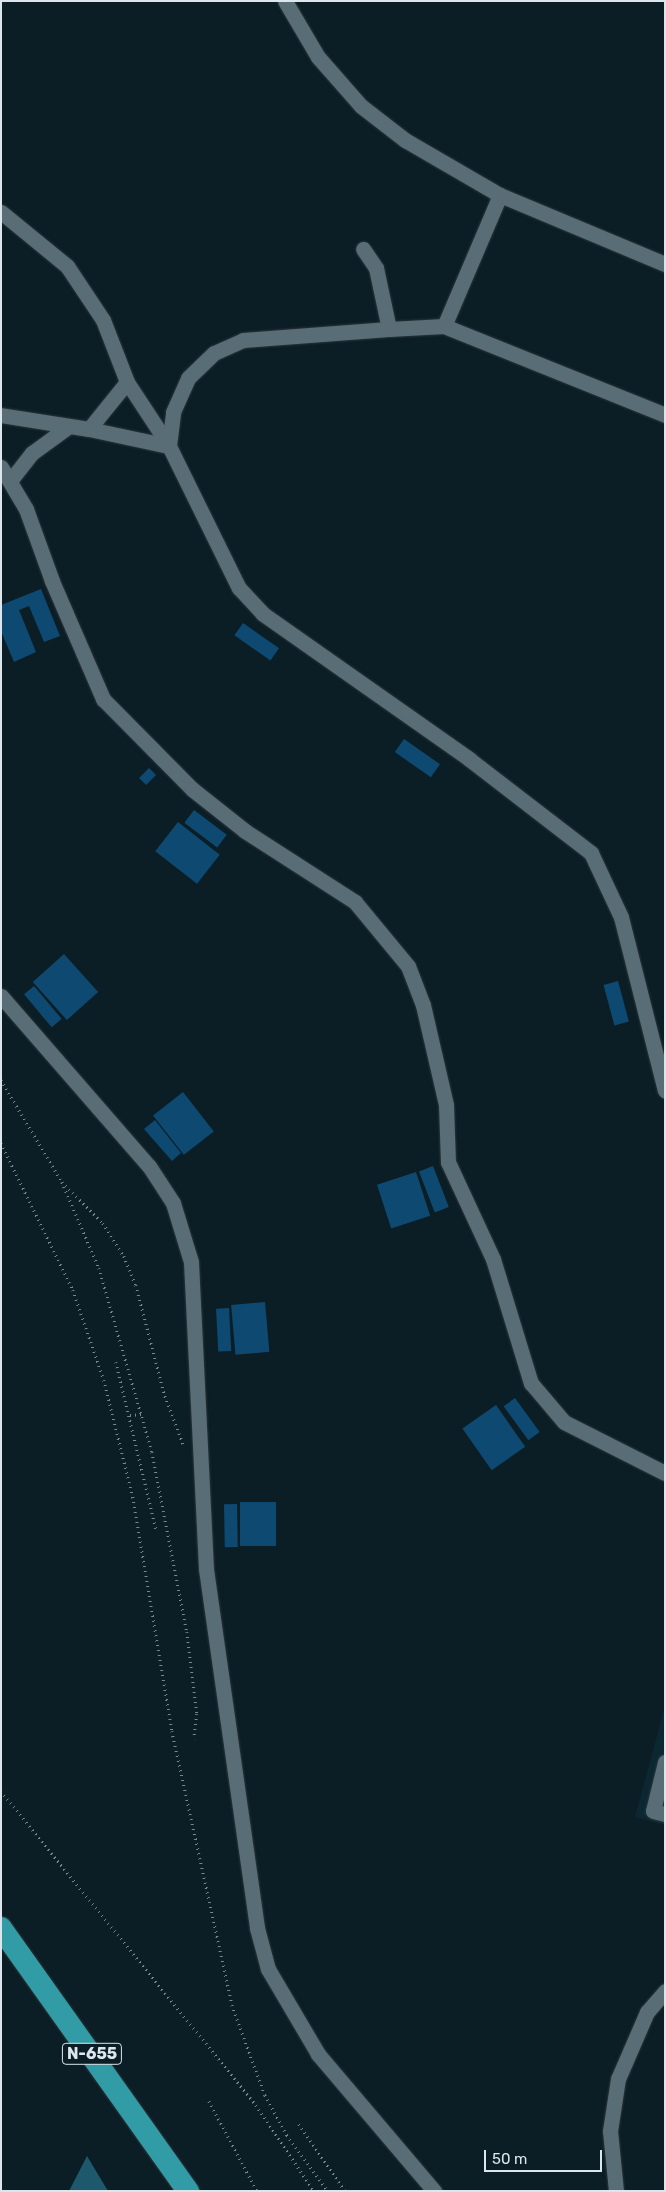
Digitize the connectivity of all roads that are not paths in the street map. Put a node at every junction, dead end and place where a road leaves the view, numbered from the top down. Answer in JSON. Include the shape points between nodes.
{"nodes":[{"id":1,"x":285,"y":1,"type":"edge"},
{"id":2,"x":500,"y":195,"type":"junction"},
{"id":3,"x":1,"y":212,"type":"edge"},
{"id":4,"x":363,"y":249,"type":"dead end"},
{"id":5,"x":665,"y":264,"type":"edge"},
{"id":6,"x":444,"y":326,"type":"junction"},
{"id":7,"x":389,"y":329,"type":"junction"},
{"id":8,"x":127,"y":382,"type":"junction"},
{"id":9,"x":1,"y":415,"type":"edge"},
{"id":10,"x":665,"y":415,"type":"edge"},
{"id":11,"x":69,"y":426,"type":"junction"},
{"id":12,"x":89,"y":429,"type":"junction"},
{"id":13,"x":170,"y":446,"type":"junction"},
{"id":14,"x":1,"y":467,"type":"edge"},
{"id":15,"x":10,"y":482,"type":"junction"},
{"id":16,"x":1,"y":996,"type":"edge"},
{"id":17,"x":665,"y":1091,"type":"edge"},
{"id":18,"x":665,"y":1473,"type":"edge"},
{"id":19,"x":665,"y":1762,"type":"edge"},
{"id":20,"x":665,"y":1814,"type":"edge"},
{"id":21,"x":1,"y":1928,"type":"edge"},
{"id":22,"x":665,"y":1991,"type":"edge"},
{"id":23,"x":188,"y":2191,"type":"edge"},
{"id":24,"x":434,"y":2191,"type":"edge"},
{"id":25,"x":616,"y":2191,"type":"edge"}],
"edges":[{"from":1,"to":2,"type":"lane","via":[[318,57],[361,106],[405,140]]},
{"from":2,"to":5,"type":"lane"},
{"from":2,"to":6,"type":"lane"},
{"from":3,"to":8,"type":"lane","via":[[67,266],[103,320]]},
{"from":4,"to":7,"type":"lane","via":[[376,268]]},
{"from":6,"to":7,"type":"lane"},
{"from":6,"to":10,"type":"lane"},
{"from":7,"to":13,"type":"lane","via":[[243,340],[214,353],[188,378],[172,412]]},
{"from":8,"to":12,"type":"lane"},
{"from":8,"to":13,"type":"lane"},
{"from":9,"to":11,"type":"lane"},
{"from":11,"to":12,"type":"lane"},
{"from":11,"to":15,"type":"lane","via":[[32,452]]},
{"from":12,"to":13,"type":"lane"},
{"from":13,"to":17,"type":"lane","via":[[239,588],[263,614],[469,759],[591,853],[621,917]]},
{"from":14,"to":15,"type":"lane"},
{"from":15,"to":18,"type":"lane","via":[[26,508],[52,581],[103,698],[192,789],[245,832],[354,902],[408,966],[423,1005],[446,1105],[448,1162],[493,1259],[531,1383],[564,1422]]},
{"from":16,"to":24,"type":"lane","via":[[149,1166],[173,1203],[191,1262],[206,1569],[257,1928],[273,1978],[318,2054]]},
{"from":19,"to":20,"type":"lane","via":[[653,1811]]},
{"from":21,"to":23,"type":"highway","number":"N-655"},
{"from":22,"to":25,"type":"lane","via":[[647,2012],[618,2079],[610,2131]]}]}
